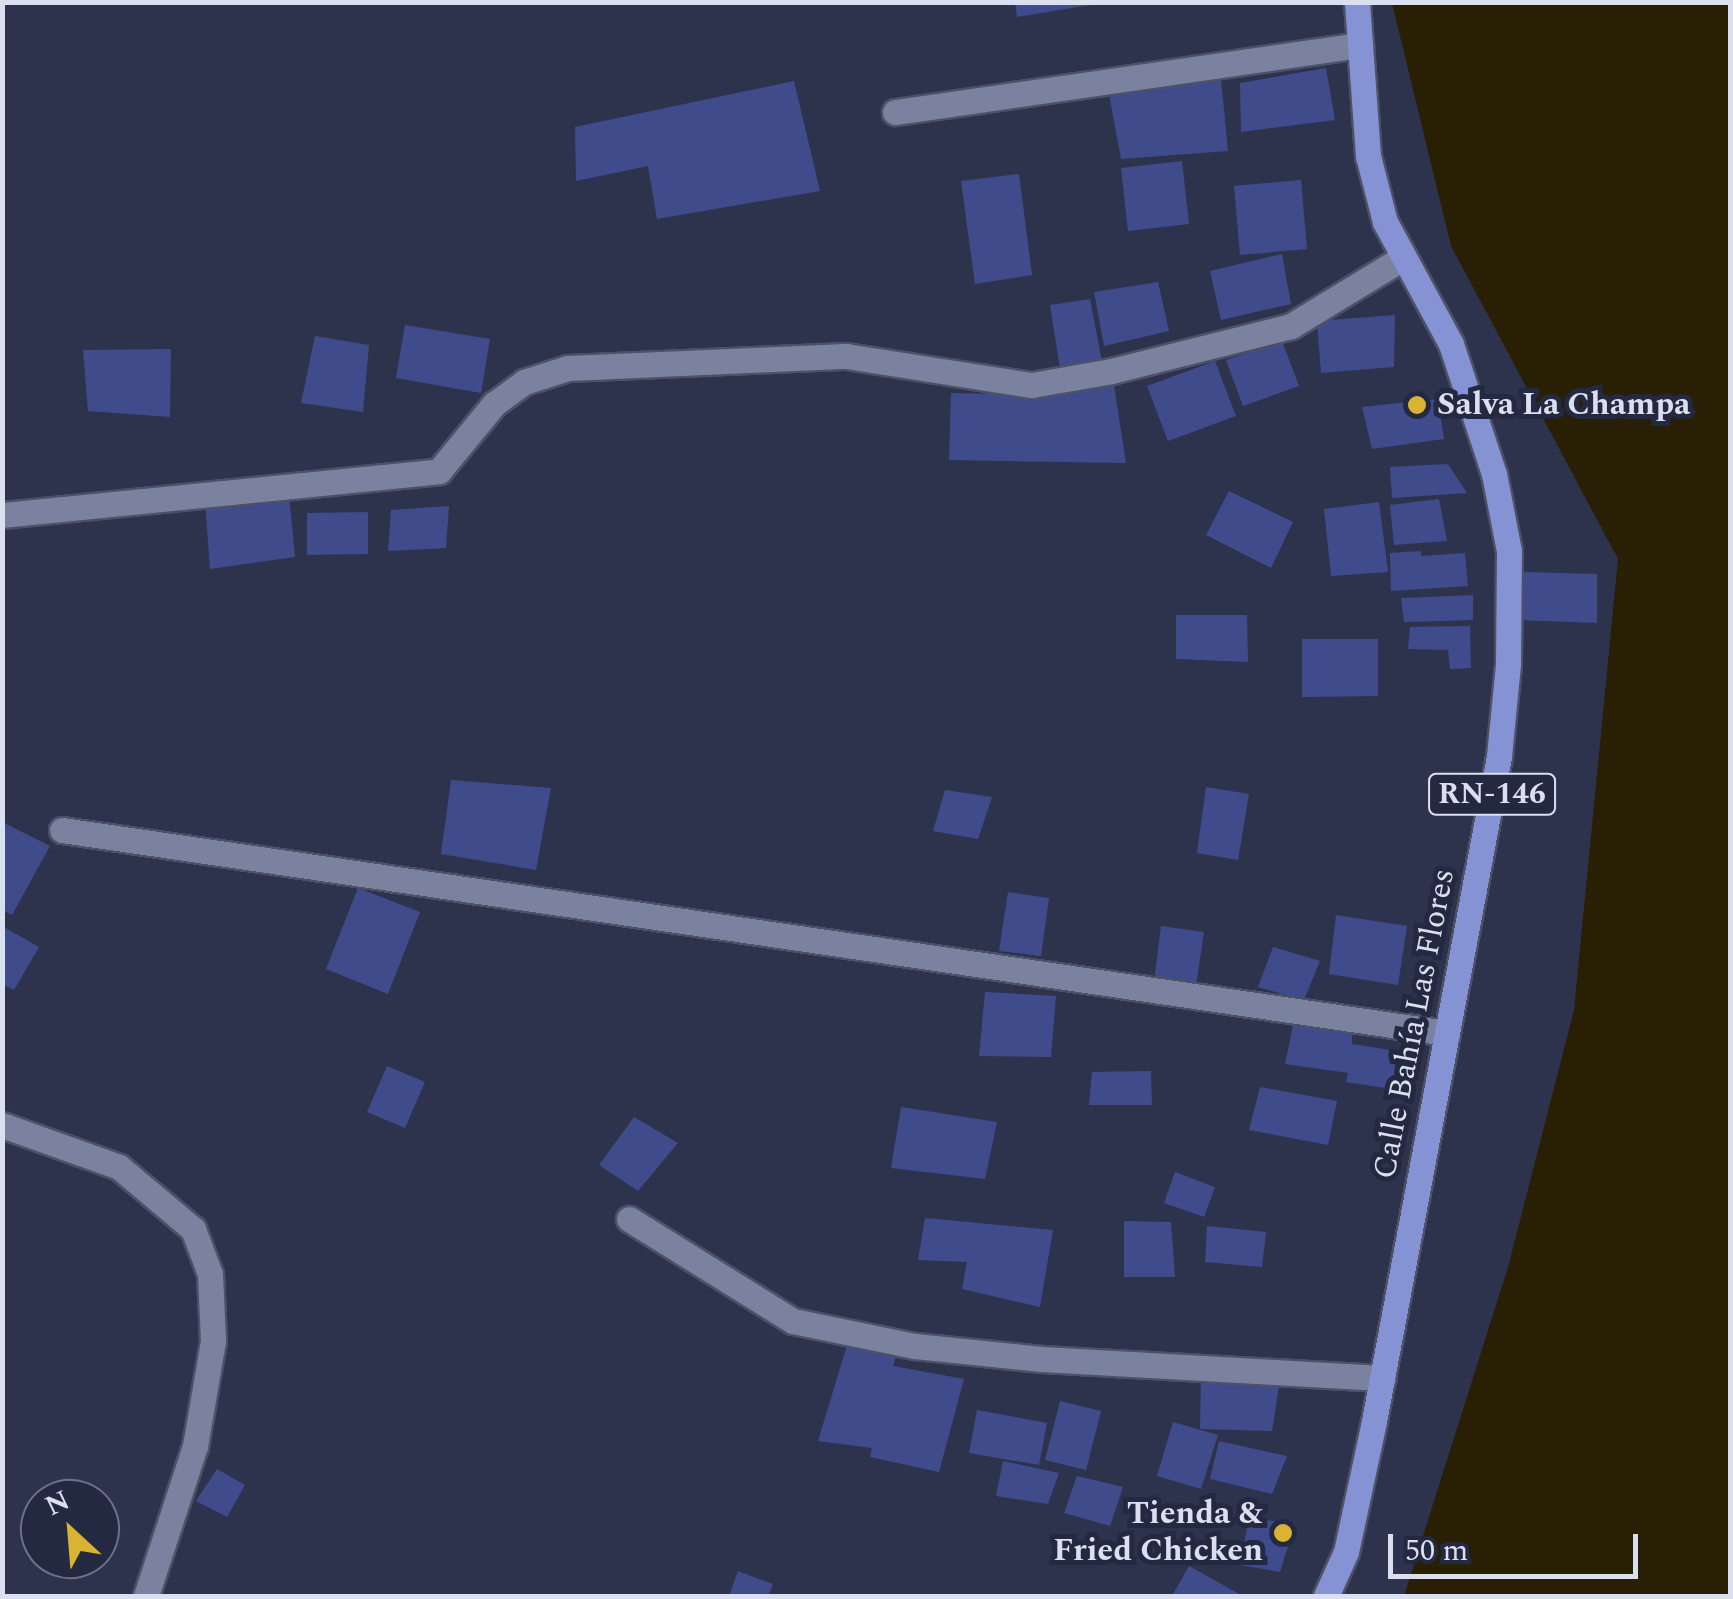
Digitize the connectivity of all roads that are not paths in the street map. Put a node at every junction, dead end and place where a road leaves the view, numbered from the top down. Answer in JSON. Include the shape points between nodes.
{"nodes":[{"id":1,"x":1357,"y":2,"type":"edge"},
{"id":2,"x":1360,"y":45,"type":"junction"},
{"id":3,"x":895,"y":112,"type":"dead end"},
{"id":4,"x":1404,"y":257,"type":"junction"},
{"id":5,"x":2,"y":515,"type":"edge"},
{"id":6,"x":62,"y":830,"type":"dead end"},
{"id":7,"x":1447,"y":1034,"type":"junction"},
{"id":8,"x":2,"y":1125,"type":"edge"},
{"id":9,"x":629,"y":1219,"type":"dead end"},
{"id":10,"x":1382,"y":1378,"type":"junction"},
{"id":11,"x":146,"y":1596,"type":"edge"},
{"id":12,"x":1326,"y":1596,"type":"edge"}],
"edges":[{"from":1,"to":2,"type":"main road","name":"Calle Bahía Las Flores","number":"RN-146"},
{"from":2,"to":3,"type":"street"},
{"from":2,"to":4,"type":"main road","name":"Calle Bahía Las Flores","number":"RN-146","via":[[1368,156],[1385,222]]},
{"from":4,"to":5,"type":"street","via":[[1291,326],[1071,378],[1032,385],[980,380],[846,356],[568,368],[524,382],[494,404],[439,471]]},
{"from":4,"to":7,"type":"main road","name":"Calle Bahía Las Flores","number":"RN-146","via":[[1451,344],[1494,474],[1509,552],[1499,756]]},
{"from":6,"to":7,"type":"street"},
{"from":7,"to":10,"type":"main road","name":"Calle Bahía Las Flores","number":"RN-146"},
{"from":8,"to":11,"type":"street","via":[[119,1167],[193,1229],[210,1274],[213,1341],[195,1446]]},
{"from":9,"to":10,"type":"street","via":[[712,1276],[810,1324],[915,1346],[1040,1359]]},
{"from":10,"to":12,"type":"main road","name":"Calle Bahía Las Flores","number":"RN-146","via":[[1346,1552]]}]}
